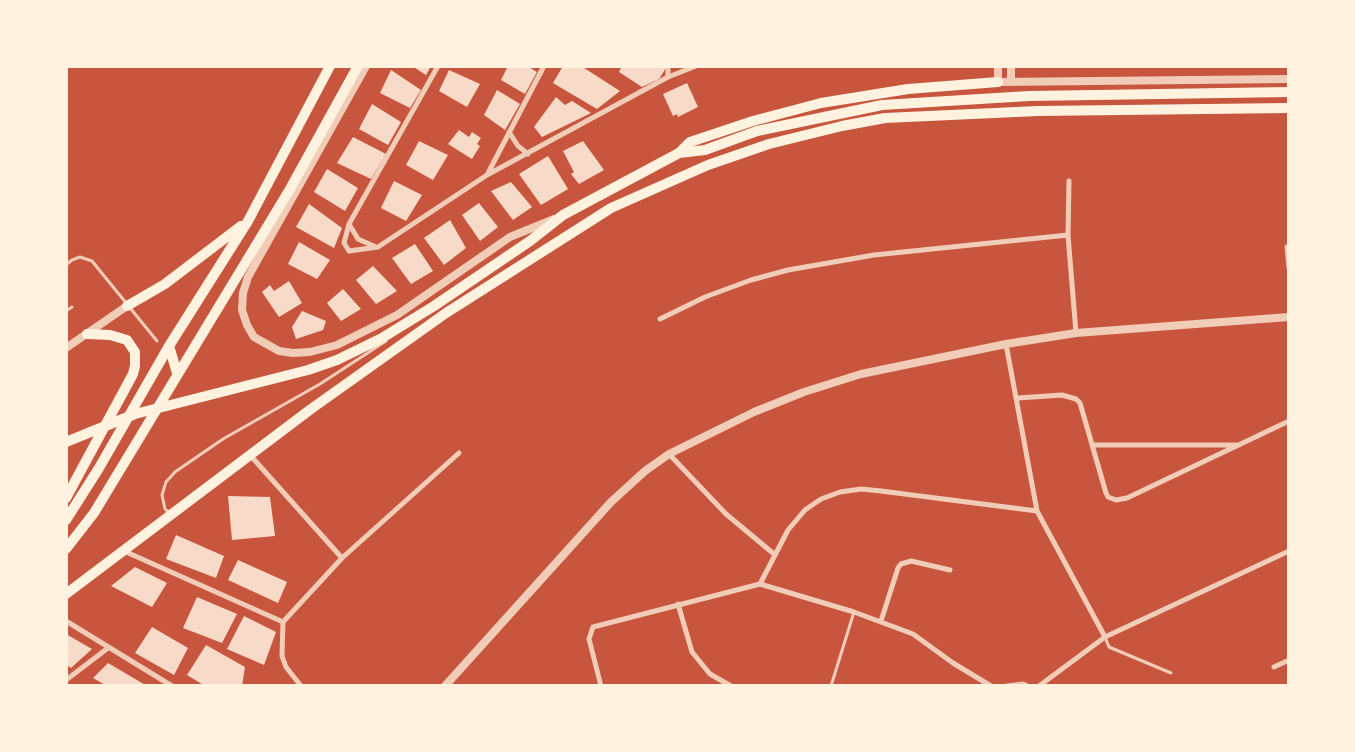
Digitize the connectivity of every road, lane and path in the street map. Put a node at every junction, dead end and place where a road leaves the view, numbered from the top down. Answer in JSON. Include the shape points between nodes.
{"nodes":[{"id":1,"x":330,"y":66,"type":"edge"},
{"id":2,"x":358,"y":66,"type":"edge"},
{"id":3,"x":366,"y":66,"type":"edge"},
{"id":4,"x":438,"y":66,"type":"edge"},
{"id":5,"x":544,"y":66,"type":"edge"},
{"id":6,"x":668,"y":66,"type":"edge"},
{"id":7,"x":696,"y":66,"type":"edge"},
{"id":8,"x":998,"y":66,"type":"edge"},
{"id":9,"x":1010,"y":66,"type":"edge"},
{"id":10,"x":668,"y":77,"type":"junction"},
{"id":11,"x":1289,"y":79,"type":"edge"},
{"id":12,"x":998,"y":82,"type":"junction"},
{"id":13,"x":1011,"y":82,"type":"junction"},
{"id":14,"x":1289,"y":92,"type":"edge"},
{"id":15,"x":1289,"y":108,"type":"edge"},
{"id":16,"x":509,"y":132,"type":"junction"},
{"id":17,"x":679,"y":153,"type":"junction"},
{"id":18,"x":528,"y":154,"type":"junction"},
{"id":19,"x":487,"y":175,"type":"junction"},
{"id":20,"x":1068,"y":181,"type":"dead end"},
{"id":21,"x":563,"y":215,"type":"junction"},
{"id":22,"x":248,"y":221,"type":"junction"},
{"id":23,"x":349,"y":224,"type":"junction"},
{"id":24,"x":1068,"y":235,"type":"junction"},
{"id":25,"x":378,"y":247,"type":"junction"},
{"id":26,"x":1287,"y":247,"type":"dead end"},
{"id":27,"x":66,"y":265,"type":"edge"},
{"id":28,"x":1289,"y":268,"type":"edge"},
{"id":29,"x":127,"y":306,"type":"junction"},
{"id":30,"x":72,"y":307,"type":"dead end"},
{"id":31,"x":66,"y":311,"type":"edge"},
{"id":32,"x":1289,"y":317,"type":"edge"},
{"id":33,"x":414,"y":318,"type":"junction"},
{"id":34,"x":660,"y":319,"type":"dead end"},
{"id":35,"x":1076,"y":332,"type":"junction"},
{"id":36,"x":87,"y":334,"type":"junction"},
{"id":37,"x":157,"y":341,"type":"dead end"},
{"id":38,"x":1006,"y":344,"type":"junction"},
{"id":39,"x":169,"y":346,"type":"junction"},
{"id":40,"x":66,"y":348,"type":"edge"},
{"id":41,"x":177,"y":373,"type":"junction"},
{"id":42,"x":1018,"y":398,"type":"junction"},
{"id":43,"x":1289,"y":422,"type":"edge"},
{"id":44,"x":66,"y":442,"type":"edge"},
{"id":45,"x":1242,"y":444,"type":"junction"},
{"id":46,"x":1092,"y":446,"type":"junction"},
{"id":47,"x":459,"y":453,"type":"dead end"},
{"id":48,"x":669,"y":454,"type":"junction"},
{"id":49,"x":250,"y":455,"type":"junction"},
{"id":50,"x":66,"y":498,"type":"edge"},
{"id":51,"x":1037,"y":511,"type":"junction"},
{"id":52,"x":171,"y":515,"type":"junction"},
{"id":53,"x":66,"y":520,"type":"edge"},
{"id":54,"x":66,"y":549,"type":"edge"},
{"id":55,"x":122,"y":550,"type":"junction"},
{"id":56,"x":1289,"y":551,"type":"edge"},
{"id":57,"x":774,"y":554,"type":"junction"},
{"id":58,"x":342,"y":558,"type":"junction"},
{"id":59,"x":950,"y":570,"type":"dead end"},
{"id":60,"x":760,"y":584,"type":"junction"},
{"id":61,"x":66,"y":594,"type":"edge"},
{"id":62,"x":678,"y":604,"type":"junction"},
{"id":63,"x":854,"y":612,"type":"junction"},
{"id":64,"x":66,"y":621,"type":"edge"},
{"id":65,"x":881,"y":621,"type":"junction"},
{"id":66,"x":283,"y":622,"type":"junction"},
{"id":67,"x":1105,"y":637,"type":"junction"},
{"id":68,"x":108,"y":648,"type":"junction"},
{"id":69,"x":1289,"y":660,"type":"edge"},
{"id":70,"x":1274,"y":667,"type":"dead end"},
{"id":71,"x":1171,"y":673,"type":"dead end"},
{"id":72,"x":66,"y":680,"type":"edge"},
{"id":73,"x":172,"y":686,"type":"edge"},
{"id":74,"x":301,"y":686,"type":"edge"},
{"id":75,"x":446,"y":686,"type":"edge"},
{"id":76,"x":601,"y":686,"type":"edge"},
{"id":77,"x":730,"y":686,"type":"edge"},
{"id":78,"x":831,"y":686,"type":"edge"},
{"id":79,"x":991,"y":686,"type":"edge"},
{"id":80,"x":1008,"y":686,"type":"edge"},
{"id":81,"x":1027,"y":686,"type":"edge"},
{"id":82,"x":1039,"y":686,"type":"edge"}],
"edges":[{"from":1,"to":22,"type":"main road"},
{"from":2,"to":41,"type":"main road","via":[[290,189]]},
{"from":3,"to":21,"type":"street","via":[[248,277],[242,310],[254,337],[279,350],[293,352],[310,352],[338,345],[397,315],[510,237]]},
{"from":4,"to":23,"type":"street"},
{"from":5,"to":16,"type":"street"},
{"from":6,"to":10,"type":"street"},
{"from":7,"to":10,"type":"street"},
{"from":8,"to":12,"type":"street"},
{"from":9,"to":13,"type":"street"},
{"from":10,"to":18,"type":"street"},
{"from":11,"to":13,"type":"street"},
{"from":12,"to":13,"type":"street"},
{"from":12,"to":17,"type":"main road","via":[[908,89],[821,104],[753,121],[690,142]]},
{"from":14,"to":17,"type":"main road","via":[[1029,96],[922,102],[850,110],[757,131],[705,150]]},
{"from":15,"to":49,"type":"main road","via":[[1038,111],[886,118],[769,144],[708,165],[611,208],[446,313]]},
{"from":16,"to":18,"type":"street"},
{"from":16,"to":19,"type":"street"},
{"from":17,"to":21,"type":"main road"},
{"from":18,"to":19,"type":"street"},
{"from":19,"to":25,"type":"street"},
{"from":20,"to":24,"type":"street"},
{"from":21,"to":33,"type":"main road","via":[[530,241]]},
{"from":22,"to":29,"type":"main road","via":[[165,284]]},
{"from":22,"to":39,"type":"main road"},
{"from":23,"to":25,"type":"street","via":[[358,239]]},
{"from":23,"to":25,"type":"street","via":[[344,243],[346,249],[353,252]]},
{"from":24,"to":34,"type":"street","via":[[874,255],[788,270],[705,297]]},
{"from":24,"to":35,"type":"street"},
{"from":26,"to":28,"type":"street"},
{"from":27,"to":29,"type":"lane","via":[[76,258],[89,259]]},
{"from":29,"to":36,"type":"street"},
{"from":29,"to":37,"type":"lane"},
{"from":30,"to":31,"type":"lane"},
{"from":32,"to":35,"type":"street"},
{"from":33,"to":44,"type":"main road","via":[[368,345],[308,370],[135,414]]},
{"from":33,"to":52,"type":"lane","via":[[390,339],[345,368],[242,428],[175,472],[166,482],[162,495],[165,508]]},
{"from":35,"to":38,"type":"street"},
{"from":36,"to":40,"type":"street"},
{"from":36,"to":50,"type":"main road","via":[[127,340],[135,352],[135,366]]},
{"from":38,"to":42,"type":"street"},
{"from":38,"to":48,"type":"street","via":[[861,374],[804,392],[754,412]]},
{"from":39,"to":41,"type":"main road"},
{"from":39,"to":53,"type":"main road"},
{"from":41,"to":54,"type":"main road","via":[[94,513]]},
{"from":42,"to":46,"type":"street","via":[[1062,395],[1076,400],[1080,403]]},
{"from":42,"to":51,"type":"street"},
{"from":43,"to":45,"type":"street"},
{"from":45,"to":46,"type":"street"},
{"from":45,"to":46,"type":"street","via":[[1122,500],[1112,499],[1106,493]]},
{"from":47,"to":58,"type":"street"},
{"from":48,"to":57,"type":"street","via":[[726,514]]},
{"from":48,"to":75,"type":"street","via":[[612,502]]},
{"from":49,"to":52,"type":"main road"},
{"from":49,"to":58,"type":"street"},
{"from":51,"to":57,"type":"street","via":[[881,490],[840,492],[805,510]]},
{"from":51,"to":67,"type":"street"},
{"from":52,"to":55,"type":"main road"},
{"from":55,"to":61,"type":"main road"},
{"from":55,"to":66,"type":"street"},
{"from":56,"to":67,"type":"street"},
{"from":57,"to":60,"type":"street"},
{"from":58,"to":66,"type":"street"},
{"from":59,"to":65,"type":"street","via":[[911,561],[901,564]]},
{"from":60,"to":62,"type":"street"},
{"from":60,"to":63,"type":"street"},
{"from":62,"to":76,"type":"street","via":[[598,623],[593,627],[589,639]]},
{"from":62,"to":77,"type":"street","via":[[692,652],[710,674]]},
{"from":63,"to":65,"type":"street"},
{"from":63,"to":78,"type":"lane"},
{"from":64,"to":68,"type":"street"},
{"from":65,"to":79,"type":"street","via":[[913,634]]},
{"from":66,"to":74,"type":"street","via":[[282,656],[286,667]]},
{"from":67,"to":71,"type":"lane","via":[[1109,647]]},
{"from":67,"to":82,"type":"street"},
{"from":68,"to":72,"type":"street"},
{"from":68,"to":73,"type":"street"},
{"from":69,"to":70,"type":"street"},
{"from":80,"to":81,"type":"street"}]}
